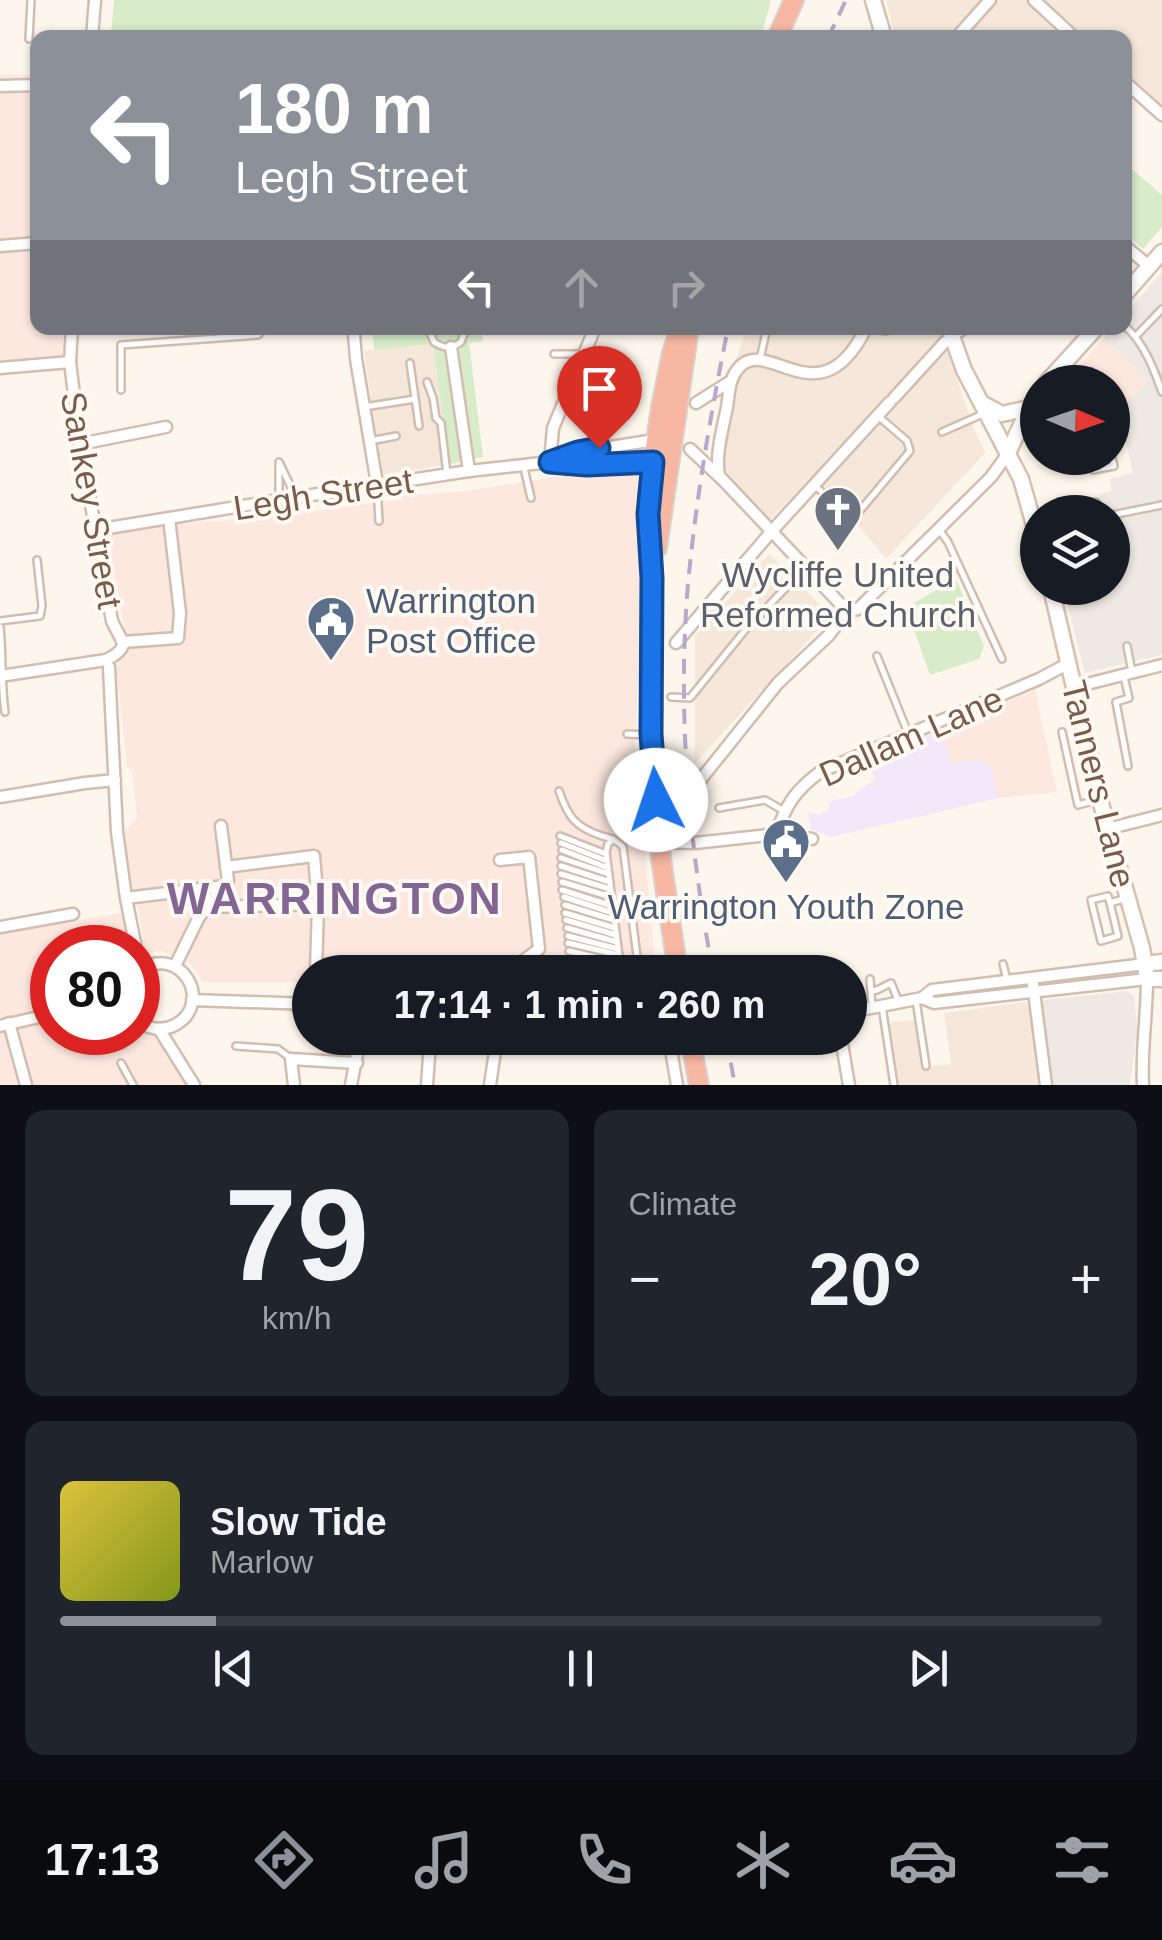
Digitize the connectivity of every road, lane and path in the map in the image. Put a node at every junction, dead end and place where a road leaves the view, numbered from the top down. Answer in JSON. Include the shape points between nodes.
{"nodes":[{"id":1,"x":31,"y":0,"type":"edge"},
{"id":2,"x":95,"y":0,"type":"edge"},
{"id":3,"x":785,"y":0,"type":"edge"},
{"id":4,"x":794,"y":0,"type":"edge"},
{"id":5,"x":873,"y":0,"type":"edge"},
{"id":6,"x":990,"y":0,"type":"edge"},
{"id":7,"x":1034,"y":0,"type":"edge"},
{"id":8,"x":93,"y":30,"type":"edge"},
{"id":9,"x":779,"y":30,"type":"edge"},
{"id":10,"x":781,"y":30,"type":"edge"},
{"id":11,"x":882,"y":30,"type":"edge"},
{"id":12,"x":963,"y":30,"type":"edge"},
{"id":13,"x":1066,"y":30,"type":"edge"},
{"id":14,"x":29,"y":39,"type":"dead end"},
{"id":15,"x":30,"y":85,"type":"edge"},
{"id":16,"x":0,"y":86,"type":"edge"},
{"id":17,"x":1132,"y":88,"type":"edge"},
{"id":18,"x":1162,"y":115,"type":"edge"},
{"id":19,"x":30,"y":244,"type":"edge"},
{"id":20,"x":0,"y":246,"type":"edge"},
{"id":21,"x":1132,"y":252,"type":"edge"},
{"id":22,"x":1162,"y":252,"type":"edge"},
{"id":23,"x":1149,"y":266,"type":"junction"},
{"id":24,"x":1132,"y":286,"type":"edge"},
{"id":25,"x":1162,"y":309,"type":"edge"},
{"id":26,"x":1132,"y":332,"type":"edge"},
{"id":27,"x":72,"y":335,"type":"edge"},
{"id":28,"x":258,"y":335,"type":"edge"},
{"id":29,"x":431,"y":335,"type":"edge"},
{"id":30,"x":464,"y":335,"type":"edge"},
{"id":31,"x":592,"y":335,"type":"edge"},
{"id":32,"x":678,"y":335,"type":"edge"},
{"id":33,"x":687,"y":335,"type":"edge"},
{"id":34,"x":765,"y":335,"type":"edge"},
{"id":35,"x":862,"y":335,"type":"edge"},
{"id":36,"x":949,"y":335,"type":"edge"},
{"id":37,"x":951,"y":335,"type":"edge"},
{"id":38,"x":1090,"y":335,"type":"edge"},
{"id":39,"x":1136,"y":336,"type":"junction"},
{"id":40,"x":357,"y":338,"type":"edge"},
{"id":41,"x":451,"y":347,"type":"junction"},
{"id":42,"x":554,"y":354,"type":"dead end"},
{"id":43,"x":583,"y":354,"type":"junction"},
{"id":44,"x":760,"y":359,"type":"junction"},
{"id":45,"x":70,"y":362,"type":"junction"},
{"id":46,"x":410,"y":364,"type":"dead end"},
{"id":47,"x":1064,"y":365,"type":"edge"},
{"id":48,"x":0,"y":368,"type":"edge"},
{"id":49,"x":899,"y":370,"type":"dead end"},
{"id":50,"x":910,"y":380,"type":"junction"},
{"id":51,"x":731,"y":381,"type":"junction"},
{"id":52,"x":427,"y":382,"type":"dead end"},
{"id":53,"x":122,"y":390,"type":"dead end"},
{"id":54,"x":1162,"y":392,"type":"edge"},
{"id":55,"x":415,"y":399,"type":"junction"},
{"id":56,"x":696,"y":403,"type":"dead end"},
{"id":57,"x":364,"y":407,"type":"junction"},
{"id":58,"x":985,"y":408,"type":"junction"},
{"id":59,"x":1020,"y":408,"type":"edge"},
{"id":60,"x":878,"y":416,"type":"junction"},
{"id":61,"x":419,"y":426,"type":"dead end"},
{"id":62,"x":166,"y":427,"type":"dead end"},
{"id":63,"x":1020,"y":428,"type":"edge"},
{"id":64,"x":942,"y":432,"type":"dead end"},
{"id":65,"x":396,"y":436,"type":"dead end"},
{"id":66,"x":370,"y":440,"type":"junction"},
{"id":67,"x":80,"y":444,"type":"junction"},
{"id":68,"x":663,"y":446,"type":"junction"},
{"id":69,"x":690,"y":449,"type":"dead end"},
{"id":70,"x":1007,"y":455,"type":"junction"},
{"id":71,"x":550,"y":462,"type":"junction"},
{"id":72,"x":653,"y":462,"type":"junction"},
{"id":73,"x":524,"y":465,"type":"junction"},
{"id":74,"x":469,"y":472,"type":"junction"},
{"id":75,"x":448,"y":474,"type":"junction"},
{"id":76,"x":719,"y":476,"type":"junction"},
{"id":77,"x":377,"y":484,"type":"junction"},
{"id":78,"x":814,"y":485,"type":"junction"},
{"id":79,"x":1025,"y":495,"type":"edge"},
{"id":80,"x":293,"y":498,"type":"junction"},
{"id":81,"x":531,"y":498,"type":"dead end"},
{"id":82,"x":279,"y":500,"type":"junction"},
{"id":83,"x":1162,"y":504,"type":"edge"},
{"id":84,"x":1130,"y":511,"type":"edge"},
{"id":85,"x":170,"y":518,"type":"junction"},
{"id":86,"x":379,"y":521,"type":"dead end"},
{"id":87,"x":96,"y":530,"type":"junction"},
{"id":88,"x":939,"y":530,"type":"junction"},
{"id":89,"x":772,"y":532,"type":"junction"},
{"id":90,"x":37,"y":560,"type":"dead end"},
{"id":91,"x":806,"y":568,"type":"junction"},
{"id":92,"x":652,"y":578,"type":"junction"},
{"id":93,"x":1056,"y":605,"type":"edge"},
{"id":94,"x":848,"y":611,"type":"junction"},
{"id":95,"x":0,"y":624,"type":"edge"},
{"id":96,"x":123,"y":642,"type":"junction"},
{"id":97,"x":676,"y":643,"type":"dead end"},
{"id":98,"x":1126,"y":646,"type":"dead end"},
{"id":99,"x":877,"y":656,"type":"dead end"},
{"id":100,"x":1002,"y":659,"type":"dead end"},
{"id":101,"x":108,"y":663,"type":"junction"},
{"id":102,"x":1069,"y":663,"type":"junction"},
{"id":103,"x":1162,"y":664,"type":"edge"},
{"id":104,"x":1128,"y":673,"type":"junction"},
{"id":105,"x":2,"y":675,"type":"edge"},
{"id":106,"x":1075,"y":687,"type":"junction"},
{"id":107,"x":671,"y":697,"type":"dead end"},
{"id":108,"x":5,"y":712,"type":"dead end"},
{"id":109,"x":1062,"y":732,"type":"dead end"},
{"id":110,"x":908,"y":733,"type":"junction"},
{"id":111,"x":627,"y":734,"type":"dead end"},
{"id":112,"x":651,"y":734,"type":"junction"},
{"id":113,"x":1128,"y":766,"type":"dead end"},
{"id":114,"x":114,"y":780,"type":"junction"},
{"id":115,"x":559,"y":791,"type":"dead end"},
{"id":116,"x":0,"y":797,"type":"edge"},
{"id":117,"x":623,"y":798,"type":"dead end"},
{"id":118,"x":1100,"y":800,"type":"junction"},
{"id":119,"x":719,"y":808,"type":"dead end"},
{"id":120,"x":651,"y":809,"type":"junction"},
{"id":121,"x":784,"y":811,"type":"junction"},
{"id":122,"x":1162,"y":815,"type":"edge"},
{"id":123,"x":221,"y":826,"type":"dead end"},
{"id":124,"x":1107,"y":829,"type":"junction"},
{"id":125,"x":777,"y":834,"type":"junction"},
{"id":126,"x":613,"y":839,"type":"junction"},
{"id":127,"x":812,"y":840,"type":"dead end"},
{"id":128,"x":561,"y":858,"type":"dead end"},
{"id":129,"x":500,"y":860,"type":"dead end"},
{"id":130,"x":226,"y":867,"type":"junction"},
{"id":131,"x":609,"y":875,"type":"junction"},
{"id":132,"x":224,"y":886,"type":"junction"},
{"id":133,"x":126,"y":898,"type":"junction"},
{"id":134,"x":1128,"y":898,"type":"junction"},
{"id":135,"x":1110,"y":903,"type":"junction"},
{"id":136,"x":318,"y":904,"type":"junction"},
{"id":137,"x":207,"y":907,"type":"junction"},
{"id":138,"x":72,"y":914,"type":"dead end"},
{"id":139,"x":566,"y":916,"type":"junction"},
{"id":140,"x":131,"y":925,"type":"edge"},
{"id":141,"x":0,"y":927,"type":"edge"},
{"id":142,"x":617,"y":941,"type":"edge"},
{"id":143,"x":316,"y":955,"type":"edge"},
{"id":144,"x":530,"y":955,"type":"edge"},
{"id":145,"x":586,"y":955,"type":"edge"},
{"id":146,"x":637,"y":955,"type":"edge"},
{"id":147,"x":675,"y":955,"type":"edge"},
{"id":148,"x":1162,"y":962,"type":"edge"},
{"id":149,"x":160,"y":963,"type":"edge"},
{"id":150,"x":1004,"y":964,"type":"dead end"},
{"id":151,"x":175,"y":966,"type":"junction"},
{"id":152,"x":1151,"y":974,"type":"edge"},
{"id":153,"x":870,"y":979,"type":"dead end"},
{"id":154,"x":1007,"y":980,"type":"junction"},
{"id":155,"x":1033,"y":984,"type":"junction"},
{"id":156,"x":872,"y":990,"type":"junction"},
{"id":157,"x":919,"y":999,"type":"junction"},
{"id":158,"x":192,"y":1000,"type":"junction"},
{"id":159,"x":292,"y":1003,"type":"edge"},
{"id":160,"x":899,"y":1003,"type":"junction"},
{"id":161,"x":877,"y":1007,"type":"junction"},
{"id":162,"x":867,"y":1009,"type":"edge"},
{"id":163,"x":30,"y":1019,"type":"edge"},
{"id":164,"x":4,"y":1024,"type":"edge"},
{"id":165,"x":160,"y":1029,"type":"edge"},
{"id":166,"x":160,"y":1031,"type":"edge"},
{"id":167,"x":236,"y":1046,"type":"dead end"},
{"id":168,"x":358,"y":1055,"type":"edge"},
{"id":169,"x":429,"y":1055,"type":"edge"},
{"id":170,"x":494,"y":1055,"type":"edge"},
{"id":171,"x":672,"y":1055,"type":"edge"},
{"id":172,"x":695,"y":1055,"type":"edge"},
{"id":173,"x":844,"y":1055,"type":"edge"},
{"id":174,"x":292,"y":1059,"type":"junction"},
{"id":175,"x":358,"y":1059,"type":"junction"},
{"id":176,"x":121,"y":1063,"type":"dead end"},
{"id":177,"x":926,"y":1066,"type":"dead end"},
{"id":178,"x":26,"y":1085,"type":"edge"},
{"id":179,"x":133,"y":1085,"type":"edge"},
{"id":180,"x":194,"y":1085,"type":"edge"},
{"id":181,"x":294,"y":1085,"type":"edge"},
{"id":182,"x":352,"y":1085,"type":"edge"},
{"id":183,"x":426,"y":1085,"type":"edge"},
{"id":184,"x":490,"y":1085,"type":"edge"},
{"id":185,"x":678,"y":1085,"type":"edge"},
{"id":186,"x":699,"y":1085,"type":"edge"},
{"id":187,"x":849,"y":1085,"type":"edge"},
{"id":188,"x":894,"y":1085,"type":"edge"},
{"id":189,"x":1046,"y":1085,"type":"edge"},
{"id":190,"x":1142,"y":1085,"type":"edge"}],
"edges":[{"from":1,"to":14,"type":"lane"},
{"from":2,"to":8,"type":"street"},
{"from":3,"to":9,"type":"highway"},
{"from":4,"to":10,"type":"highway"},
{"from":5,"to":11,"type":"street"},
{"from":6,"to":12,"type":"street"},
{"from":7,"to":13,"type":"street"},
{"from":15,"to":16,"type":"street"},
{"from":17,"to":18,"type":"street"},
{"from":19,"to":20,"type":"street"},
{"from":21,"to":23,"type":"street"},
{"from":22,"to":23,"type":"street"},
{"from":23,"to":24,"type":"street"},
{"from":25,"to":39,"type":"lane"},
{"from":26,"to":39,"type":"lane"},
{"from":27,"to":45,"type":"street","name":"Sankey Street"},
{"from":28,"to":53,"type":"lane","via":[[121,345]]},
{"from":29,"to":41,"type":"lane"},
{"from":30,"to":41,"type":"lane"},
{"from":31,"to":43,"type":"street"},
{"from":32,"to":68,"type":"highway"},
{"from":33,"to":68,"type":"highway"},
{"from":34,"to":44,"type":"lane"},
{"from":35,"to":44,"type":"street","via":[[820,374]]},
{"from":36,"to":50,"type":"street"},
{"from":37,"to":58,"type":"street"},
{"from":38,"to":47,"type":"street"},
{"from":39,"to":54,"type":"lane"},
{"from":40,"to":57,"type":"street"},
{"from":41,"to":74,"type":"street"},
{"from":42,"to":43,"type":"lane"},
{"from":43,"to":71,"type":"street","via":[[553,428]]},
{"from":44,"to":51,"type":"street","via":[[742,364]]},
{"from":45,"to":48,"type":"street"},
{"from":45,"to":67,"type":"street","name":"Sankey Street"},
{"from":46,"to":55,"type":"lane"},
{"from":49,"to":50,"type":"street"},
{"from":50,"to":60,"type":"street"},
{"from":51,"to":56,"type":"street"},
{"from":51,"to":76,"type":"street"},
{"from":52,"to":75,"type":"lane"},
{"from":55,"to":57,"type":"lane"},
{"from":55,"to":61,"type":"lane"},
{"from":57,"to":66,"type":"street"},
{"from":58,"to":59,"type":"street","via":[[1009,414]]},
{"from":58,"to":64,"type":"lane"},
{"from":58,"to":70,"type":"street"},
{"from":60,"to":78,"type":"street"},
{"from":60,"to":78,"type":"lane","via":[[910,451],[858,512],[848,515]]},
{"from":62,"to":67,"type":"street"},
{"from":63,"to":70,"type":"street"},
{"from":65,"to":66,"type":"lane"},
{"from":66,"to":77,"type":"street"},
{"from":67,"to":87,"type":"street","name":"Sankey Street"},
{"from":68,"to":71,"type":"street","name":"Legh Street","via":[[578,452]]},
{"from":68,"to":72,"type":"highway"},
{"from":68,"to":92,"type":"highway","via":[[664,514]]},
{"from":69,"to":76,"type":"street"},
{"from":70,"to":79,"type":"street"},
{"from":70,"to":88,"type":"street"},
{"from":71,"to":72,"type":"street","name":"Legh Street"},
{"from":71,"to":73,"type":"street","name":"Legh Street"},
{"from":72,"to":92,"type":"highway"},
{"from":73,"to":74,"type":"street","name":"Legh Street"},
{"from":73,"to":81,"type":"lane"},
{"from":74,"to":75,"type":"street","name":"Legh Street"},
{"from":75,"to":77,"type":"street","name":"Legh Street"},
{"from":76,"to":89,"type":"street"},
{"from":77,"to":80,"type":"street","name":"Legh Street"},
{"from":77,"to":86,"type":"lane"},
{"from":78,"to":89,"type":"street"},
{"from":80,"to":82,"type":"street","name":"Legh Street"},
{"from":80,"to":82,"type":"lane","via":[[279,462]]},
{"from":82,"to":85,"type":"street","name":"Legh Street"},
{"from":83,"to":84,"type":"lane"},
{"from":85,"to":87,"type":"street","name":"Legh Street"},
{"from":85,"to":96,"type":"street","via":[[178,638]]},
{"from":87,"to":96,"type":"street","name":"Sankey Street","via":[[112,621]]},
{"from":88,"to":94,"type":"street"},
{"from":88,"to":100,"type":"lane"},
{"from":89,"to":91,"type":"street"},
{"from":89,"to":97,"type":"street"},
{"from":90,"to":95,"type":"lane","via":[[40,616]]},
{"from":91,"to":94,"type":"street"},
{"from":91,"to":107,"type":"lane","via":[[690,698]]},
{"from":92,"to":112,"type":"highway"},
{"from":93,"to":102,"type":"street","name":"Tanners Lane"},
{"from":94,"to":125,"type":"street","via":[[778,683],[646,841]]},
{"from":95,"to":105,"type":"lane"},
{"from":96,"to":101,"type":"street","name":"Sankey Street"},
{"from":98,"to":104,"type":"lane"},
{"from":99,"to":110,"type":"lane"},
{"from":101,"to":105,"type":"street"},
{"from":101,"to":114,"type":"street"},
{"from":102,"to":106,"type":"street","name":"Tanners Lane"},
{"from":102,"to":110,"type":"street","name":"Dallam Lane"},
{"from":103,"to":104,"type":"street"},
{"from":104,"to":106,"type":"street"},
{"from":104,"to":113,"type":"lane","via":[[1129,698],[1116,702]]},
{"from":105,"to":108,"type":"lane"},
{"from":106,"to":118,"type":"street","name":"Tanners Lane"},
{"from":109,"to":118,"type":"lane","via":[[1078,805]]},
{"from":110,"to":121,"type":"street","name":"Dallam Lane","via":[[820,772]]},
{"from":111,"to":112,"type":"lane"},
{"from":112,"to":120,"type":"highway"},
{"from":114,"to":116,"type":"street"},
{"from":114,"to":133,"type":"street"},
{"from":115,"to":126,"type":"lane","via":[[580,828]]},
{"from":117,"to":120,"type":"lane","via":[[632,809]]},
{"from":118,"to":124,"type":"street","name":"Tanners Lane"},
{"from":119,"to":121,"type":"lane","via":[[765,800]]},
{"from":120,"to":147,"type":"highway","bridge":true},
{"from":121,"to":125,"type":"street","name":"Dallam Lane"},
{"from":122,"to":124,"type":"street"},
{"from":123,"to":130,"type":"street"},
{"from":124,"to":134,"type":"street","name":"Tanners Lane"},
{"from":125,"to":127,"type":"street"},
{"from":126,"to":131,"type":"lane"},
{"from":126,"to":146,"type":"lane","via":[[623,848]]},
{"from":128,"to":131,"type":"lane"},
{"from":129,"to":144,"type":"street","via":[[529,857],[539,948]]},
{"from":130,"to":132,"type":"street"},
{"from":130,"to":136,"type":"street","via":[[314,856]]},
{"from":131,"to":131,"type":"lane","via":[[561,843]]},
{"from":131,"to":139,"type":"lane"},
{"from":131,"to":142,"type":"lane"},
{"from":132,"to":133,"type":"street"},
{"from":132,"to":137,"type":"street"},
{"from":133,"to":140,"type":"street"},
{"from":134,"to":135,"type":"lane"},
{"from":134,"to":152,"type":"street","name":"Tanners Lane"},
{"from":135,"to":135,"type":"lane","via":[[1118,936],[1101,941],[1090,900],[1108,896]]},
{"from":136,"to":137,"type":"street"},
{"from":136,"to":143,"type":"street"},
{"from":137,"to":151,"type":"street"},
{"from":138,"to":141,"type":"street"},
{"from":139,"to":142,"type":"lane"},
{"from":139,"to":142,"type":"lane"},
{"from":139,"to":142,"type":"lane"},
{"from":139,"to":142,"type":"lane"},
{"from":139,"to":142,"type":"lane"},
{"from":139,"to":145,"type":"lane"},
{"from":148,"to":152,"type":"street"},
{"from":149,"to":151,"type":"street"},
{"from":150,"to":154,"type":"lane"},
{"from":151,"to":158,"type":"street","via":[[187,977]]},
{"from":152,"to":155,"type":"street"},
{"from":152,"to":190,"type":"street"},
{"from":153,"to":156,"type":"lane"},
{"from":154,"to":155,"type":"street"},
{"from":154,"to":157,"type":"street","via":[[932,990]]},
{"from":155,"to":157,"type":"street","via":[[934,1003]]},
{"from":155,"to":189,"type":"street"},
{"from":156,"to":160,"type":"lane","via":[[891,983]]},
{"from":156,"to":161,"type":"lane"},
{"from":157,"to":160,"type":"street"},
{"from":157,"to":177,"type":"lane"},
{"from":158,"to":159,"type":"street"},
{"from":158,"to":165,"type":"street","via":[[178,1024]]},
{"from":160,"to":161,"type":"street"},
{"from":161,"to":162,"type":"street"},
{"from":161,"to":188,"type":"lane"},
{"from":163,"to":164,"type":"street"},
{"from":164,"to":178,"type":"street"},
{"from":166,"to":180,"type":"street"},
{"from":167,"to":174,"type":"lane","via":[[278,1049]]},
{"from":168,"to":175,"type":"street"},
{"from":169,"to":183,"type":"street"},
{"from":170,"to":184,"type":"street"},
{"from":171,"to":185,"type":"street"},
{"from":172,"to":186,"type":"highway"},
{"from":173,"to":187,"type":"street"},
{"from":174,"to":175,"type":"street"},
{"from":174,"to":181,"type":"street"},
{"from":175,"to":182,"type":"street"},
{"from":176,"to":179,"type":"lane"}]}
